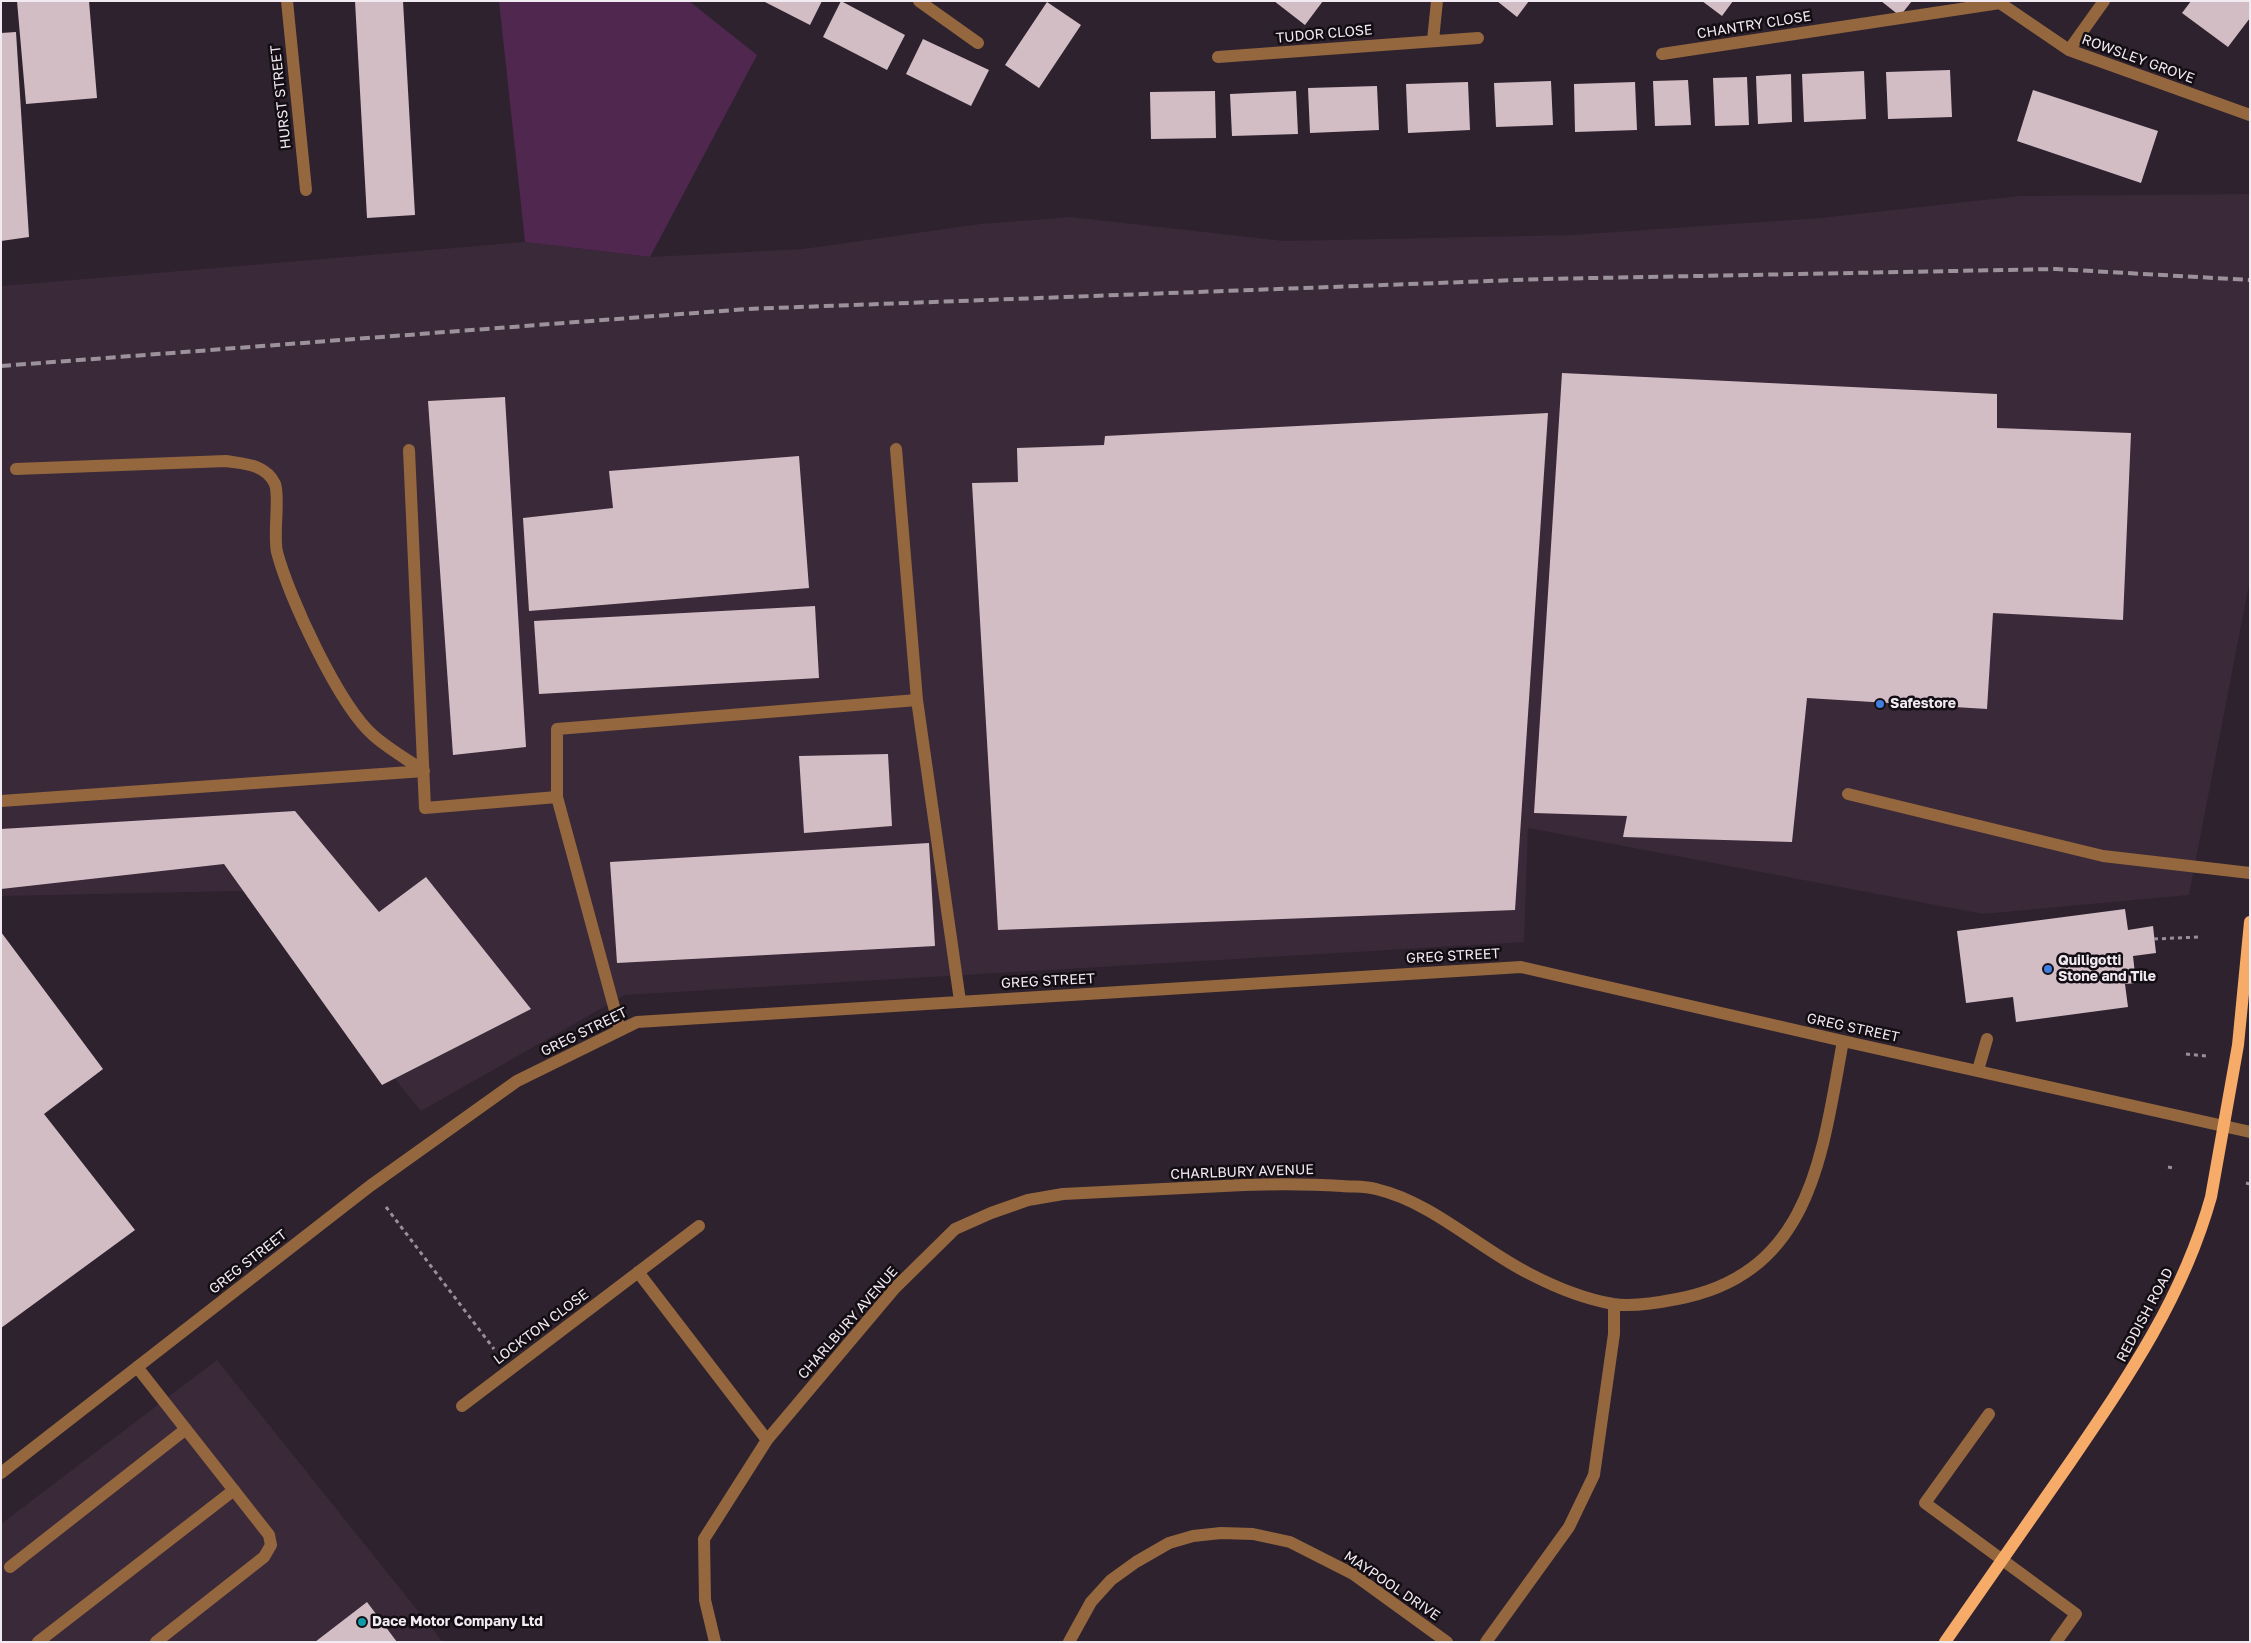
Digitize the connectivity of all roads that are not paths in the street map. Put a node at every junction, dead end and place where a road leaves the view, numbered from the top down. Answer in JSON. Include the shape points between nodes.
{"nodes":[{"id":1,"x":287,"y":1,"type":"edge"},
{"id":2,"x":919,"y":1,"type":"edge"},
{"id":3,"x":1437,"y":1,"type":"edge"},
{"id":4,"x":2104,"y":1,"type":"edge"},
{"id":5,"x":1999,"y":2,"type":"edge"},
{"id":6,"x":1478,"y":38,"type":"dead end"},
{"id":7,"x":1433,"y":40,"type":"junction"},
{"id":8,"x":978,"y":43,"type":"dead end"},
{"id":9,"x":2069,"y":50,"type":"junction"},
{"id":10,"x":1662,"y":54,"type":"dead end"},
{"id":11,"x":1218,"y":57,"type":"dead end"},
{"id":12,"x":2250,"y":115,"type":"edge"},
{"id":13,"x":306,"y":190,"type":"dead end"},
{"id":14,"x":896,"y":449,"type":"dead end"},
{"id":15,"x":409,"y":450,"type":"dead end"},
{"id":16,"x":16,"y":469,"type":"dead end"},
{"id":17,"x":917,"y":700,"type":"junction"},
{"id":18,"x":424,"y":771,"type":"junction"},
{"id":19,"x":1848,"y":794,"type":"dead end"},
{"id":20,"x":557,"y":797,"type":"junction"},
{"id":21,"x":1,"y":801,"type":"edge"},
{"id":22,"x":2250,"y":873,"type":"edge"},
{"id":23,"x":2250,"y":922,"type":"edge"},
{"id":24,"x":960,"y":1001,"type":"junction"},
{"id":25,"x":620,"y":1029,"type":"junction"},
{"id":26,"x":1987,"y":1039,"type":"dead end"},
{"id":27,"x":1843,"y":1041,"type":"junction"},
{"id":28,"x":1978,"y":1070,"type":"junction"},
{"id":29,"x":2225,"y":1126,"type":"junction"},
{"id":30,"x":2250,"y":1132,"type":"edge"},
{"id":31,"x":699,"y":1226,"type":"dead end"},
{"id":32,"x":638,"y":1272,"type":"junction"},
{"id":33,"x":1614,"y":1304,"type":"junction"},
{"id":34,"x":137,"y":1367,"type":"junction"},
{"id":35,"x":462,"y":1406,"type":"dead end"},
{"id":36,"x":1989,"y":1414,"type":"dead end"},
{"id":37,"x":186,"y":1429,"type":"junction"},
{"id":38,"x":767,"y":1440,"type":"junction"},
{"id":39,"x":1,"y":1473,"type":"edge"},
{"id":40,"x":234,"y":1490,"type":"junction"},
{"id":41,"x":2003,"y":1560,"type":"junction"},
{"id":42,"x":10,"y":1567,"type":"dead end"},
{"id":43,"x":38,"y":1642,"type":"edge"},
{"id":44,"x":156,"y":1642,"type":"edge"},
{"id":45,"x":715,"y":1642,"type":"edge"},
{"id":46,"x":1069,"y":1642,"type":"edge"},
{"id":47,"x":1447,"y":1642,"type":"edge"},
{"id":48,"x":1486,"y":1642,"type":"edge"},
{"id":49,"x":1946,"y":1642,"type":"edge"},
{"id":50,"x":2056,"y":1642,"type":"edge"}],
"edges":[{"from":1,"to":13,"type":"street","name":"HURST STREET"},
{"from":2,"to":8,"type":"street"},
{"from":3,"to":7,"type":"street"},
{"from":4,"to":9,"type":"street"},
{"from":5,"to":9,"type":"street","name":"ROWSLEY GROVE"},
{"from":5,"to":10,"type":"street","name":"CHANTRY CLOSE"},
{"from":6,"to":7,"type":"street","name":"TUDOR CLOSE"},
{"from":7,"to":11,"type":"street","name":"TUDOR CLOSE"},
{"from":9,"to":12,"type":"street","name":"ROWSLEY GROVE"},
{"from":14,"to":17,"type":"street"},
{"from":15,"to":18,"type":"street"},
{"from":16,"to":18,"type":"street","via":[[226,461],[254,465],[265,471],[275,484],[276,549],[333,678],[373,735]]},
{"from":17,"to":20,"type":"street","via":[[557,728]]},
{"from":17,"to":24,"type":"street"},
{"from":18,"to":20,"type":"street","via":[[425,808]]},
{"from":18,"to":21,"type":"street"},
{"from":19,"to":22,"type":"street","via":[[2103,856]]},
{"from":20,"to":25,"type":"street"},
{"from":23,"to":29,"type":"main road","name":"REDDISH ROAD","via":[[2238,1045]]},
{"from":24,"to":25,"type":"street","name":"GREG STREET","via":[[637,1022]]},
{"from":24,"to":27,"type":"street","name":"GREG STREET","via":[[1521,967]]},
{"from":25,"to":34,"type":"street","name":"GREG STREET","via":[[517,1081],[370,1186]]},
{"from":26,"to":28,"type":"street"},
{"from":27,"to":28,"type":"street","name":"GREG STREET"},
{"from":27,"to":33,"type":"street","name":"CHARLBURY AVENUE","via":[[1822,1154],[1808,1193],[1790,1228],[1764,1260],[1736,1280],[1701,1295],[1654,1304]]},
{"from":28,"to":29,"type":"street","name":"GREG STREET"},
{"from":29,"to":30,"type":"street","name":"GREG STREET"},
{"from":29,"to":41,"type":"main road","name":"REDDISH ROAD","via":[[2205,1219],[2177,1292],[2132,1372]]},
{"from":31,"to":32,"type":"street","name":"LOCKTON CLOSE"},
{"from":32,"to":35,"type":"street","name":"LOCKTON CLOSE"},
{"from":32,"to":38,"type":"street"},
{"from":33,"to":38,"type":"street","name":"CHARLBURY AVENUE","via":[[1566,1290],[1529,1274],[1409,1200],[1375,1188],[1299,1183],[1062,1194],[1028,1200],[955,1229],[896,1288]]},
{"from":33,"to":48,"type":"street","via":[[1614,1334],[1594,1475],[1569,1527]]},
{"from":34,"to":37,"type":"street"},
{"from":34,"to":39,"type":"street","name":"GREG STREET"},
{"from":36,"to":41,"type":"street","via":[[1925,1503]]},
{"from":37,"to":40,"type":"street"},
{"from":37,"to":42,"type":"street"},
{"from":38,"to":45,"type":"street","name":"CHARLBURY AVENUE","via":[[704,1539],[705,1600]]},
{"from":40,"to":43,"type":"street"},
{"from":40,"to":44,"type":"street","via":[[269,1535],[271,1545],[264,1557]]},
{"from":41,"to":49,"type":"main road","name":"REDDISH ROAD"},
{"from":41,"to":50,"type":"street","via":[[2076,1614]]},
{"from":46,"to":47,"type":"street","name":"MAYPOOL DRIVE","via":[[1091,1602],[1111,1580],[1136,1562],[1168,1542],[1221,1533],[1253,1534],[1290,1542],[1353,1574]]}]}
